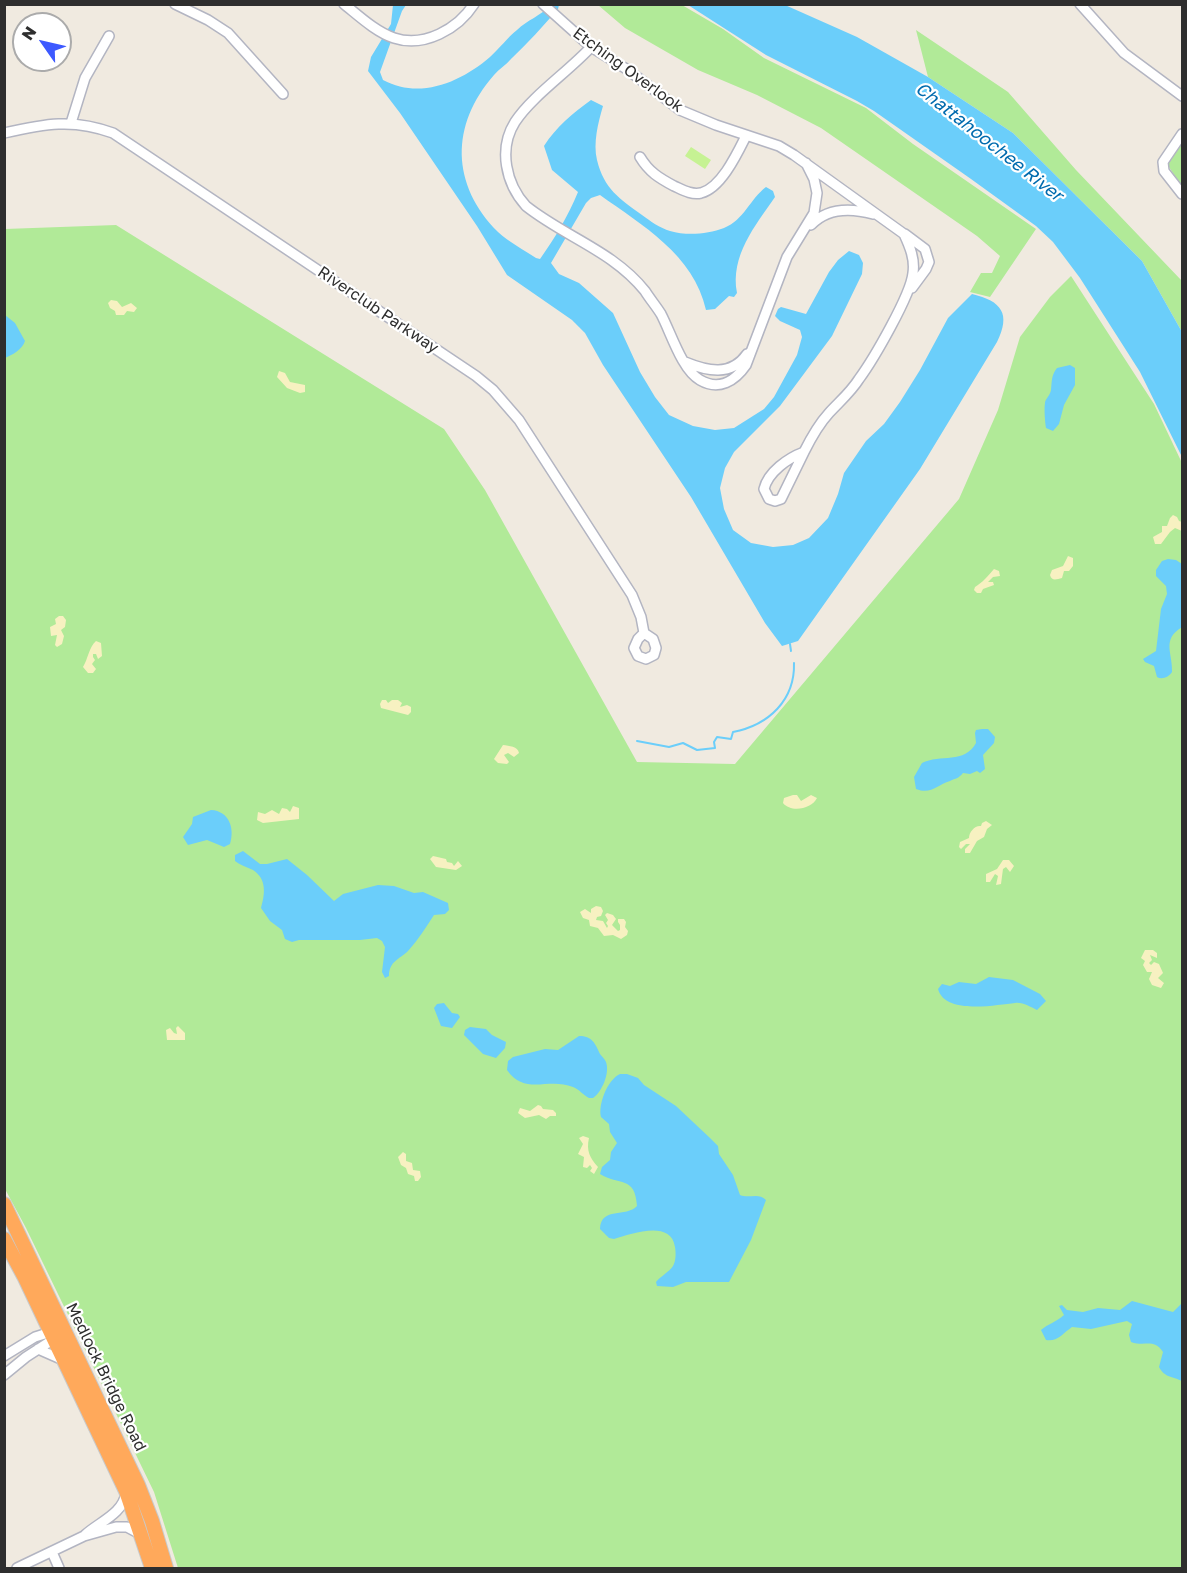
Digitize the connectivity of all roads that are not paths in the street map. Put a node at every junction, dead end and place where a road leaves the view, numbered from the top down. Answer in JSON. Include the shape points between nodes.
{"nodes":[{"id":1,"x":175,"y":4,"type":"edge"},
{"id":2,"x":344,"y":4,"type":"edge"},
{"id":3,"x":474,"y":4,"type":"edge"},
{"id":4,"x":543,"y":4,"type":"edge"},
{"id":5,"x":1080,"y":4,"type":"edge"},
{"id":6,"x":109,"y":36,"type":"dead end"},
{"id":7,"x":591,"y":47,"type":"junction"},
{"id":8,"x":283,"y":94,"type":"dead end"},
{"id":9,"x":1182,"y":96,"type":"edge"},
{"id":10,"x":71,"y":123,"type":"junction"},
{"id":11,"x":4,"y":133,"type":"edge"},
{"id":12,"x":1182,"y":134,"type":"edge"},
{"id":13,"x":746,"y":136,"type":"junction"},
{"id":14,"x":640,"y":157,"type":"dead end"},
{"id":15,"x":806,"y":163,"type":"junction"},
{"id":16,"x":1182,"y":194,"type":"edge"},
{"id":17,"x":884,"y":218,"type":"junction"},
{"id":18,"x":802,"y":233,"type":"junction"},
{"id":19,"x":904,"y":234,"type":"junction"},
{"id":20,"x":906,"y":294,"type":"junction"},
{"id":21,"x":750,"y":350,"type":"junction"},
{"id":22,"x":685,"y":362,"type":"junction"},
{"id":23,"x":804,"y":452,"type":"junction"},
{"id":24,"x":644,"y":633,"type":"dead end"},
{"id":25,"x":4,"y":1204,"type":"edge"},
{"id":26,"x":4,"y":1239,"type":"edge"},
{"id":27,"x":43,"y":1314,"type":"junction"},
{"id":28,"x":57,"y":1333,"type":"junction"},
{"id":29,"x":35,"y":1337,"type":"junction"},
{"id":30,"x":38,"y":1349,"type":"junction"},
{"id":31,"x":4,"y":1356,"type":"edge"},
{"id":32,"x":65,"y":1361,"type":"junction"},
{"id":33,"x":5,"y":1374,"type":"edge"},
{"id":34,"x":126,"y":1491,"type":"junction"},
{"id":35,"x":142,"y":1535,"type":"junction"},
{"id":36,"x":84,"y":1536,"type":"junction"},
{"id":37,"x":52,"y":1551,"type":"junction"},
{"id":38,"x":17,"y":1569,"type":"edge"},
{"id":39,"x":59,"y":1569,"type":"edge"},
{"id":40,"x":152,"y":1569,"type":"edge"},
{"id":41,"x":166,"y":1569,"type":"edge"}],
"edges":[{"from":1,"to":8,"type":"street","via":[[228,33]]},
{"from":2,"to":3,"type":"street","via":[[380,31],[395,39],[411,41],[439,35],[460,22]]},
{"from":4,"to":7,"type":"street","name":"Etching Overlook"},
{"from":5,"to":9,"type":"street","via":[[1124,53]]},
{"from":6,"to":10,"type":"street","via":[[85,78]]},
{"from":7,"to":13,"type":"street","name":"Etching Overlook","via":[[680,110]]},
{"from":7,"to":22,"type":"street","via":[[515,122],[508,139],[506,171],[517,197],[536,214],[614,261],[631,276],[661,314]]},
{"from":10,"to":11,"type":"street","name":"Riverclub Parkway"},
{"from":10,"to":24,"type":"street","name":"Riverclub Parkway","via":[[98,128],[125,140],[493,390],[519,420],[632,595]]},
{"from":12,"to":16,"type":"street","via":[[1163,162],[1164,171]]},
{"from":13,"to":14,"type":"street","via":[[720,179],[699,193],[688,192],[655,176]]},
{"from":13,"to":15,"type":"street","name":"Etching Overlook","via":[[780,147]]},
{"from":15,"to":17,"type":"street","name":"Etching Overlook"},
{"from":15,"to":18,"type":"street","via":[[817,193],[814,213]]},
{"from":17,"to":18,"type":"street","via":[[857,209],[836,211],[817,218]]},
{"from":17,"to":19,"type":"street","name":"Etching Overlook"},
{"from":18,"to":21,"type":"street","via":[[787,257]]},
{"from":19,"to":20,"type":"street","name":"Etching Overlook","via":[[913,260],[912,281]]},
{"from":19,"to":20,"type":"street","name":"Etching Overlook","via":[[925,249],[929,261]]},
{"from":20,"to":23,"type":"street","name":"Etching Overlook","via":[[858,382],[816,429]]},
{"from":21,"to":22,"type":"street","via":[[736,365],[719,371]]},
{"from":21,"to":22,"type":"street","via":[[742,371],[724,384],[702,381],[692,375]]},
{"from":23,"to":23,"type":"street","name":"Etching Overlook","via":[[785,462],[769,479],[764,489],[769,499],[781,499]]},
{"from":25,"to":28,"type":"highway","name":"Medlock Bridge Road"},
{"from":26,"to":27,"type":"highway","name":"Medlock Bridge Road"},
{"from":27,"to":28,"type":"highway","name":"Medlock Bridge Road"},
{"from":27,"to":29,"type":"street","name":"Medlock Bridge Road"},
{"from":28,"to":29,"type":"street"},
{"from":28,"to":30,"type":"street"},
{"from":28,"to":32,"type":"highway","name":"Medlock Bridge Road"},
{"from":28,"to":41,"type":"highway","name":"Medlock Bridge Road","via":[[138,1485]]},
{"from":29,"to":31,"type":"street"},
{"from":30,"to":32,"type":"street"},
{"from":30,"to":33,"type":"street"},
{"from":32,"to":34,"type":"highway","name":"Medlock Bridge Road"},
{"from":34,"to":35,"type":"highway","name":"Medlock Bridge Road"},
{"from":34,"to":36,"type":"street","via":[[118,1510]]},
{"from":35,"to":36,"type":"street","via":[[121,1527]]},
{"from":35,"to":40,"type":"highway","name":"Medlock Bridge Road"},
{"from":36,"to":37,"type":"street"},
{"from":37,"to":38,"type":"street"},
{"from":37,"to":39,"type":"street"}]}
